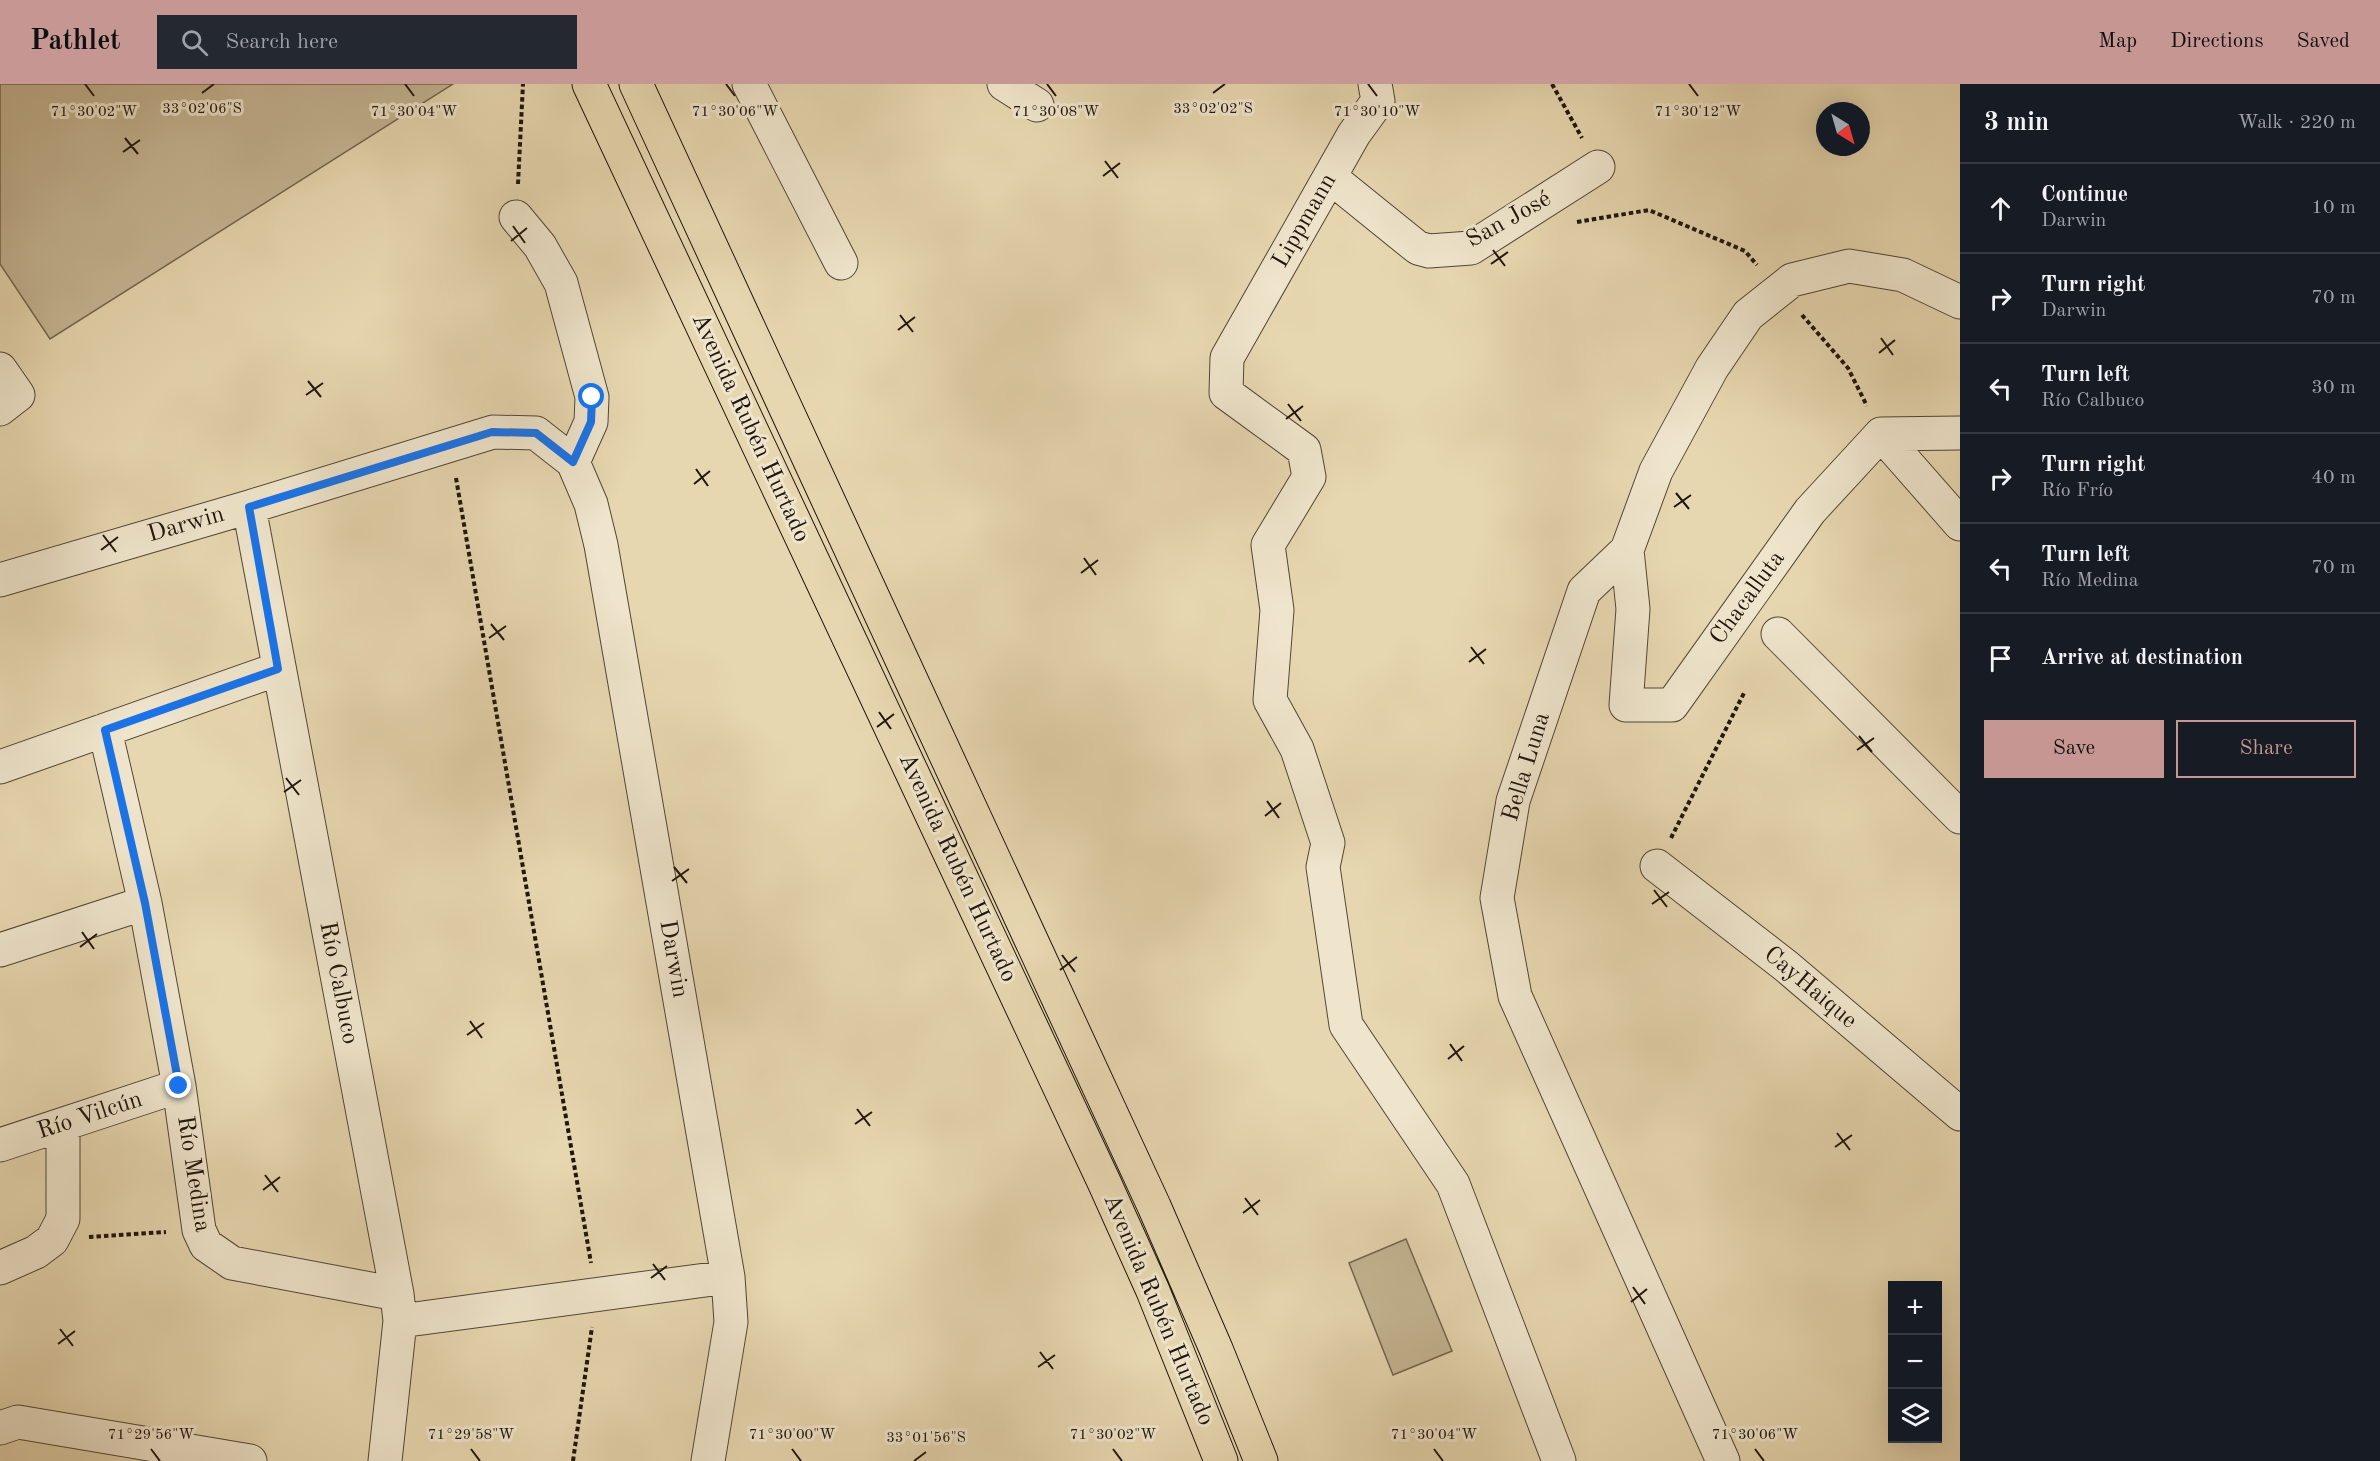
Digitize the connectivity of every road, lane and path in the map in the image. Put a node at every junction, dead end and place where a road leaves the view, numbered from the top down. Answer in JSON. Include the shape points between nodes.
{"nodes":[{"id":1,"x":523,"y":84,"type":"edge"},
{"id":2,"x":589,"y":84,"type":"edge"},
{"id":3,"x":636,"y":84,"type":"edge"},
{"id":4,"x":749,"y":84,"type":"edge"},
{"id":5,"x":1004,"y":84,"type":"edge"},
{"id":6,"x":1374,"y":84,"type":"edge"},
{"id":7,"x":1552,"y":84,"type":"edge"},
{"id":8,"x":1037,"y":105,"type":"dead end"},
{"id":9,"x":1598,"y":167,"type":"joint"},
{"id":10,"x":1330,"y":177,"type":"junction"},
{"id":11,"x":516,"y":217,"type":"joint"},
{"id":12,"x":1568,"y":224,"type":"dead end"},
{"id":13,"x":841,"y":263,"type":"dead end"},
{"id":14,"x":1780,"y":290,"type":"junction"},
{"id":15,"x":1960,"y":302,"type":"edge"},
{"id":16,"x":0,"y":369,"type":"edge"},
{"id":17,"x":0,"y":409,"type":"edge"},
{"id":18,"x":1960,"y":433,"type":"edge"},
{"id":19,"x":1881,"y":434,"type":"junction"},
{"id":20,"x":450,"y":445,"type":"junction"},
{"id":21,"x":573,"y":462,"type":"junction"},
{"id":22,"x":249,"y":507,"type":"junction"},
{"id":23,"x":1955,"y":510,"type":"edge"},
{"id":24,"x":1627,"y":550,"type":"junction"},
{"id":25,"x":0,"y":580,"type":"edge"},
{"id":26,"x":1778,"y":634,"type":"dead end"},
{"id":27,"x":278,"y":669,"type":"junction"},
{"id":28,"x":1743,"y":693,"type":"dead end"},
{"id":29,"x":105,"y":730,"type":"junction"},
{"id":30,"x":0,"y":767,"type":"edge"},
{"id":31,"x":1960,"y":817,"type":"edge"},
{"id":32,"x":1658,"y":866,"type":"joint"},
{"id":33,"x":145,"y":903,"type":"junction"},
{"id":34,"x":0,"y":950,"type":"edge"},
{"id":35,"x":179,"y":1086,"type":"junction"},
{"id":36,"x":1960,"y":1114,"type":"edge"},
{"id":37,"x":63,"y":1126,"type":"junction"},
{"id":38,"x":0,"y":1145,"type":"edge"},
{"id":39,"x":199,"y":1230,"type":"junction"},
{"id":40,"x":52,"y":1240,"type":"junction"},
{"id":41,"x":0,"y":1268,"type":"edge"},
{"id":42,"x":728,"y":1277,"type":"junction"},
{"id":43,"x":597,"y":1294,"type":"junction"},
{"id":44,"x":398,"y":1307,"type":"junction"},
{"id":45,"x":0,"y":1428,"type":"edge"},
{"id":46,"x":250,"y":1461,"type":"edge"},
{"id":47,"x":385,"y":1461,"type":"edge"},
{"id":48,"x":573,"y":1461,"type":"edge"},
{"id":49,"x":708,"y":1461,"type":"edge"},
{"id":50,"x":1221,"y":1461,"type":"edge"},
{"id":51,"x":1261,"y":1461,"type":"edge"},
{"id":52,"x":1559,"y":1461,"type":"edge"},
{"id":53,"x":1723,"y":1461,"type":"edge"}],
"edges":[{"from":1,"to":11,"type":"path"},
{"from":2,"to":50,"type":"highway","name":"Avenida Rubén Hurtado","via":[[1104,1182]]},
{"from":3,"to":51,"type":"highway","name":"Avenida Rubén Hurtado","via":[[1154,1206]]},
{"from":4,"to":13,"type":"street"},
{"from":5,"to":8,"type":"street"},
{"from":6,"to":10,"type":"street","name":"Lippmann","via":[[1378,101]]},
{"from":7,"to":9,"type":"path"},
{"from":9,"to":10,"type":"street","name":"San José","via":[[1471,248],[1429,251],[1418,248]]},
{"from":10,"to":52,"type":"street","name":"Lippmann","via":[[1227,358],[1226,393],[1304,450],[1308,462],[1309,477],[1268,545],[1277,610],[1270,700],[1297,748],[1328,843],[1323,867],[1346,1025],[1453,1184]]},
{"from":11,"to":21,"type":"street","via":[[540,246],[561,283],[592,397],[591,422]]},
{"from":12,"to":14,"type":"path","via":[[1649,210],[1745,251]]},
{"from":14,"to":15,"type":"street","name":"Bella Luna","via":[[1792,280],[1849,266],[1903,275]]},
{"from":14,"to":19,"type":"path","via":[[1848,368]]},
{"from":14,"to":24,"type":"street","name":"Bella Luna","via":[[1748,315],[1712,368],[1656,471]]},
{"from":16,"to":17,"type":"street","via":[[18,395]]},
{"from":18,"to":19,"type":"street"},
{"from":19,"to":23,"type":"street"},
{"from":19,"to":24,"type":"street","name":"Chacalluta","via":[[1810,511],[1672,705],[1626,705],[1633,609]]},
{"from":20,"to":21,"type":"street","name":"Darwin","via":[[492,432],[536,433]]},
{"from":20,"to":22,"type":"street","name":"Darwin"},
{"from":20,"to":43,"type":"path"},
{"from":21,"to":42,"type":"street","name":"Darwin","via":[[591,504],[600,545]]},
{"from":22,"to":25,"type":"street","name":"Darwin"},
{"from":22,"to":27,"type":"street","name":"Río Calbuco"},
{"from":24,"to":53,"type":"street","name":"Bella Luna","via":[[1584,591],[1513,801],[1497,898],[1515,996]]},
{"from":26,"to":31,"type":"street"},
{"from":27,"to":29,"type":"street"},
{"from":27,"to":44,"type":"street","name":"Río Calbuco"},
{"from":28,"to":32,"type":"path"},
{"from":29,"to":30,"type":"street"},
{"from":29,"to":33,"type":"street","name":"Río Medina"},
{"from":32,"to":36,"type":"street","name":"CayHaique","via":[[1786,966]]},
{"from":33,"to":34,"type":"street"},
{"from":33,"to":35,"type":"street","name":"Río Medina"},
{"from":35,"to":37,"type":"street","name":"Río Vilcún"},
{"from":35,"to":39,"type":"street","name":"Río Medina"},
{"from":37,"to":38,"type":"street","name":"Río Vilcún"},
{"from":37,"to":40,"type":"street","via":[[63,1220]]},
{"from":39,"to":40,"type":"path"},
{"from":39,"to":44,"type":"street","name":"Río Medina","via":[[206,1245],[232,1263]]},
{"from":40,"to":41,"type":"street"},
{"from":42,"to":43,"type":"street","name":"Río Medina"},
{"from":42,"to":49,"type":"street","name":"Darwin","via":[[731,1322]]},
{"from":43,"to":44,"type":"street","name":"Río Medina"},
{"from":43,"to":48,"type":"path"},
{"from":44,"to":47,"type":"street","name":"Río Calbuco"},
{"from":45,"to":46,"type":"street","via":[[18,1422]]}]}
